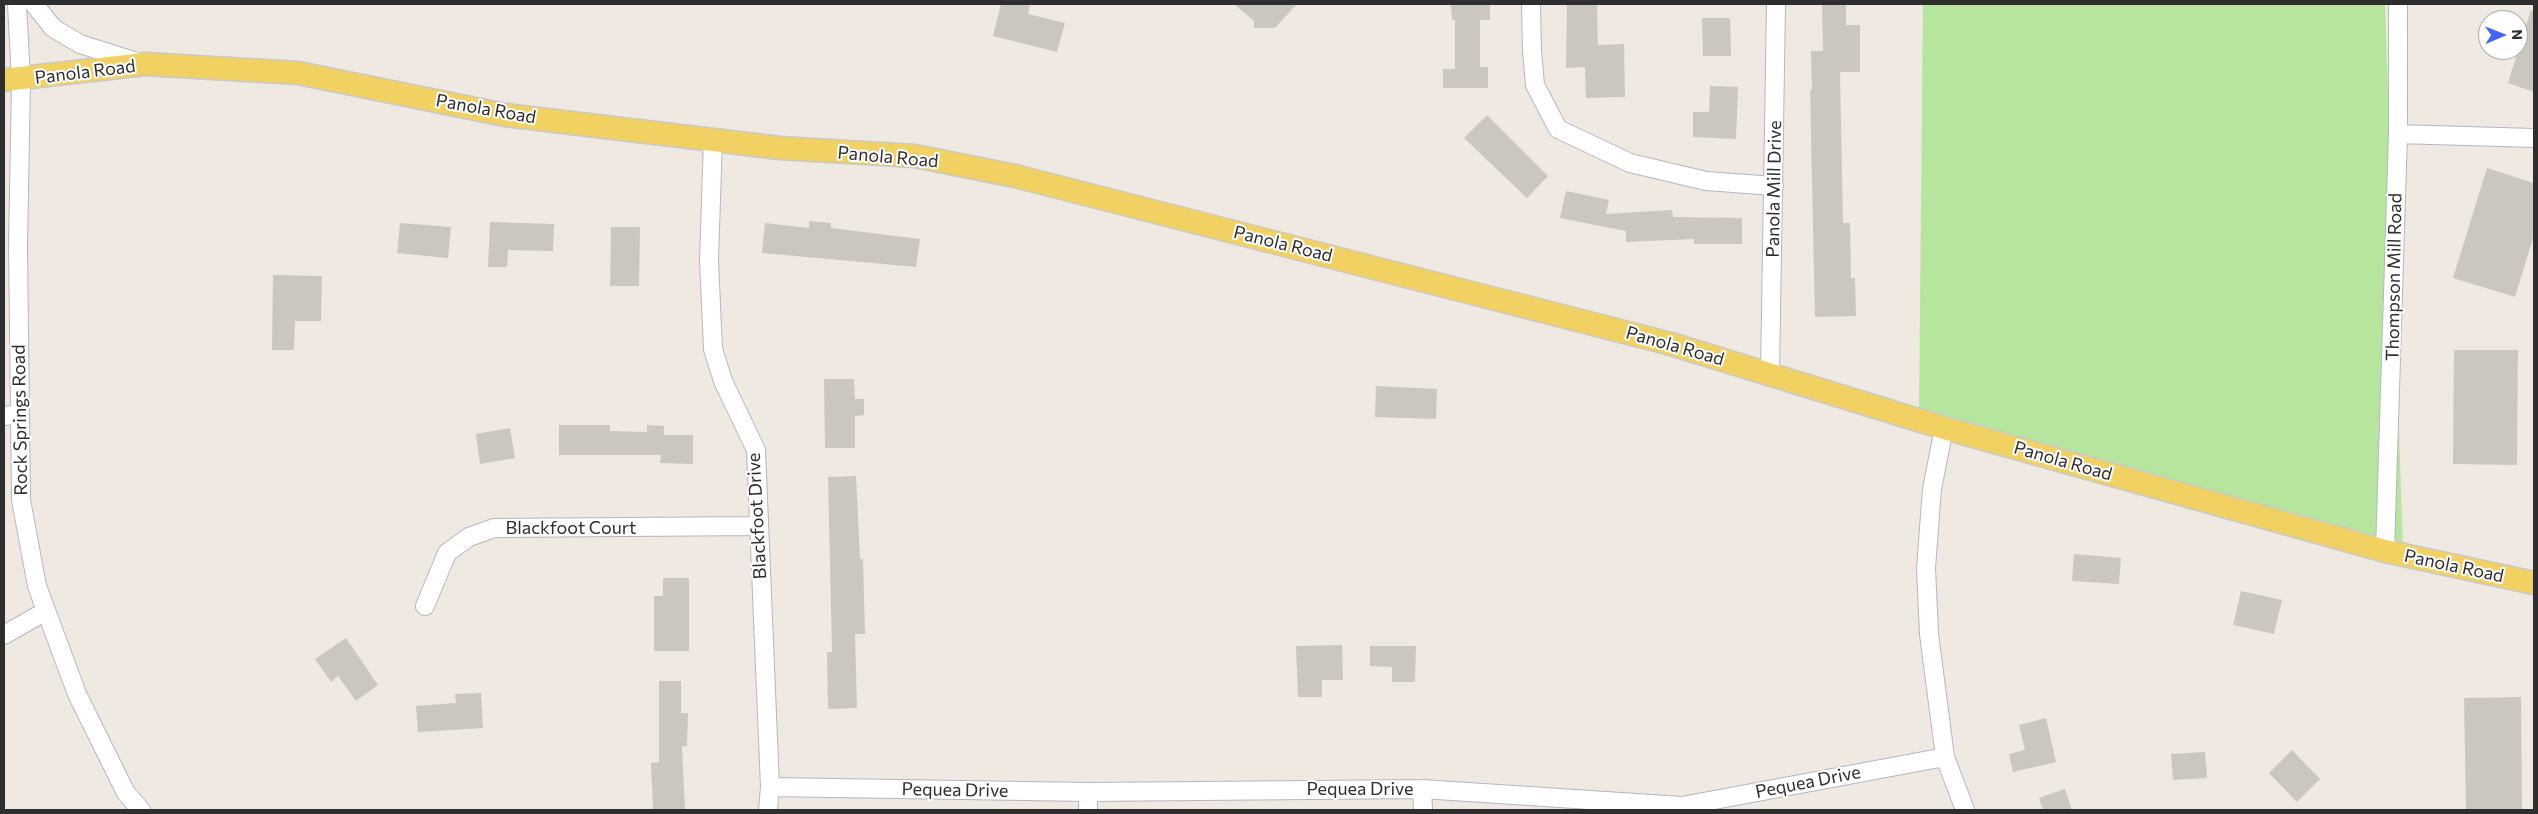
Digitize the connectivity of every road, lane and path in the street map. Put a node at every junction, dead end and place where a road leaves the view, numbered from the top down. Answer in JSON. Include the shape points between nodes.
{"nodes":[{"id":1,"x":17,"y":4,"type":"edge"},
{"id":2,"x":34,"y":4,"type":"edge"},
{"id":3,"x":1531,"y":4,"type":"edge"},
{"id":4,"x":1776,"y":4,"type":"edge"},
{"id":5,"x":2398,"y":4,"type":"edge"},
{"id":6,"x":145,"y":64,"type":"junction"},
{"id":7,"x":12,"y":80,"type":"edge"},
{"id":8,"x":2398,"y":134,"type":"junction"},
{"id":9,"x":2534,"y":138,"type":"edge"},
{"id":10,"x":713,"y":139,"type":"junction"},
{"id":11,"x":1774,"y":186,"type":"junction"},
{"id":12,"x":1770,"y":374,"type":"junction"},
{"id":13,"x":12,"y":415,"type":"edge"},
{"id":14,"x":1944,"y":428,"type":"junction"},
{"id":15,"x":759,"y":526,"type":"junction"},
{"id":16,"x":2385,"y":550,"type":"junction"},
{"id":17,"x":2534,"y":583,"type":"edge"},
{"id":18,"x":425,"y":606,"type":"dead end"},
{"id":19,"x":46,"y":611,"type":"junction"},
{"id":20,"x":4,"y":635,"type":"edge"},
{"id":21,"x":1945,"y":757,"type":"junction"},
{"id":22,"x":770,"y":787,"type":"junction"},
{"id":23,"x":1422,"y":789,"type":"junction"},
{"id":24,"x":1088,"y":792,"type":"junction"},
{"id":25,"x":1683,"y":808,"type":"edge"},
{"id":26,"x":141,"y":810,"type":"edge"},
{"id":27,"x":768,"y":810,"type":"edge"},
{"id":28,"x":1088,"y":810,"type":"edge"},
{"id":29,"x":1423,"y":810,"type":"edge"},
{"id":30,"x":1965,"y":810,"type":"edge"}],
"edges":[{"from":1,"to":7,"type":"street","name":"Rock Springs Road"},
{"from":2,"to":6,"type":"street","via":[[53,28],[80,44]]},
{"from":3,"to":11,"type":"street","via":[[1535,85],[1558,129],[1630,163],[1706,181]]},
{"from":4,"to":11,"type":"street","name":"Panola Mill Drive"},
{"from":5,"to":8,"type":"street","name":"Thompson Mill Road"},
{"from":6,"to":7,"type":"main road","name":"Panola Road"},
{"from":6,"to":10,"type":"main road","name":"Panola Road","via":[[298,73],[505,115]]},
{"from":7,"to":13,"type":"street","name":"Rock Springs Road","via":[[18,247]]},
{"from":8,"to":9,"type":"street"},
{"from":8,"to":16,"type":"street","name":"Thompson Mill Road"},
{"from":10,"to":12,"type":"main road","name":"Panola Road","via":[[780,148],[915,156],[1015,176],[1662,342]]},
{"from":10,"to":15,"type":"street","name":"Blackfoot Drive","via":[[709,260],[713,349],[723,381],[756,450]]},
{"from":11,"to":12,"type":"street","name":"Panola Mill Drive"},
{"from":12,"to":14,"type":"main road","name":"Panola Road"},
{"from":13,"to":19,"type":"street","name":"Rock Springs Road","via":[[21,500],[37,586]]},
{"from":14,"to":16,"type":"main road","name":"Panola Road"},
{"from":14,"to":21,"type":"street","via":[[1932,489],[1926,568],[1929,634]]},
{"from":15,"to":18,"type":"street","name":"Blackfoot Court","via":[[494,528],[469,537],[447,553]]},
{"from":15,"to":22,"type":"street","name":"Blackfoot Drive"},
{"from":16,"to":17,"type":"main road","name":"Panola Road"},
{"from":19,"to":20,"type":"street"},
{"from":19,"to":26,"type":"street","name":"Rock Springs Road","via":[[77,694],[126,793]]},
{"from":21,"to":25,"type":"street","name":"Pequea Drive"},
{"from":21,"to":30,"type":"street"},
{"from":22,"to":24,"type":"street","name":"Pequea Drive"},
{"from":22,"to":27,"type":"street","name":"Blackfoot Drive"},
{"from":23,"to":24,"type":"street","name":"Pequea Drive"},
{"from":23,"to":25,"type":"street","name":"Pequea Drive"},
{"from":23,"to":29,"type":"street"},
{"from":24,"to":28,"type":"street"}]}
